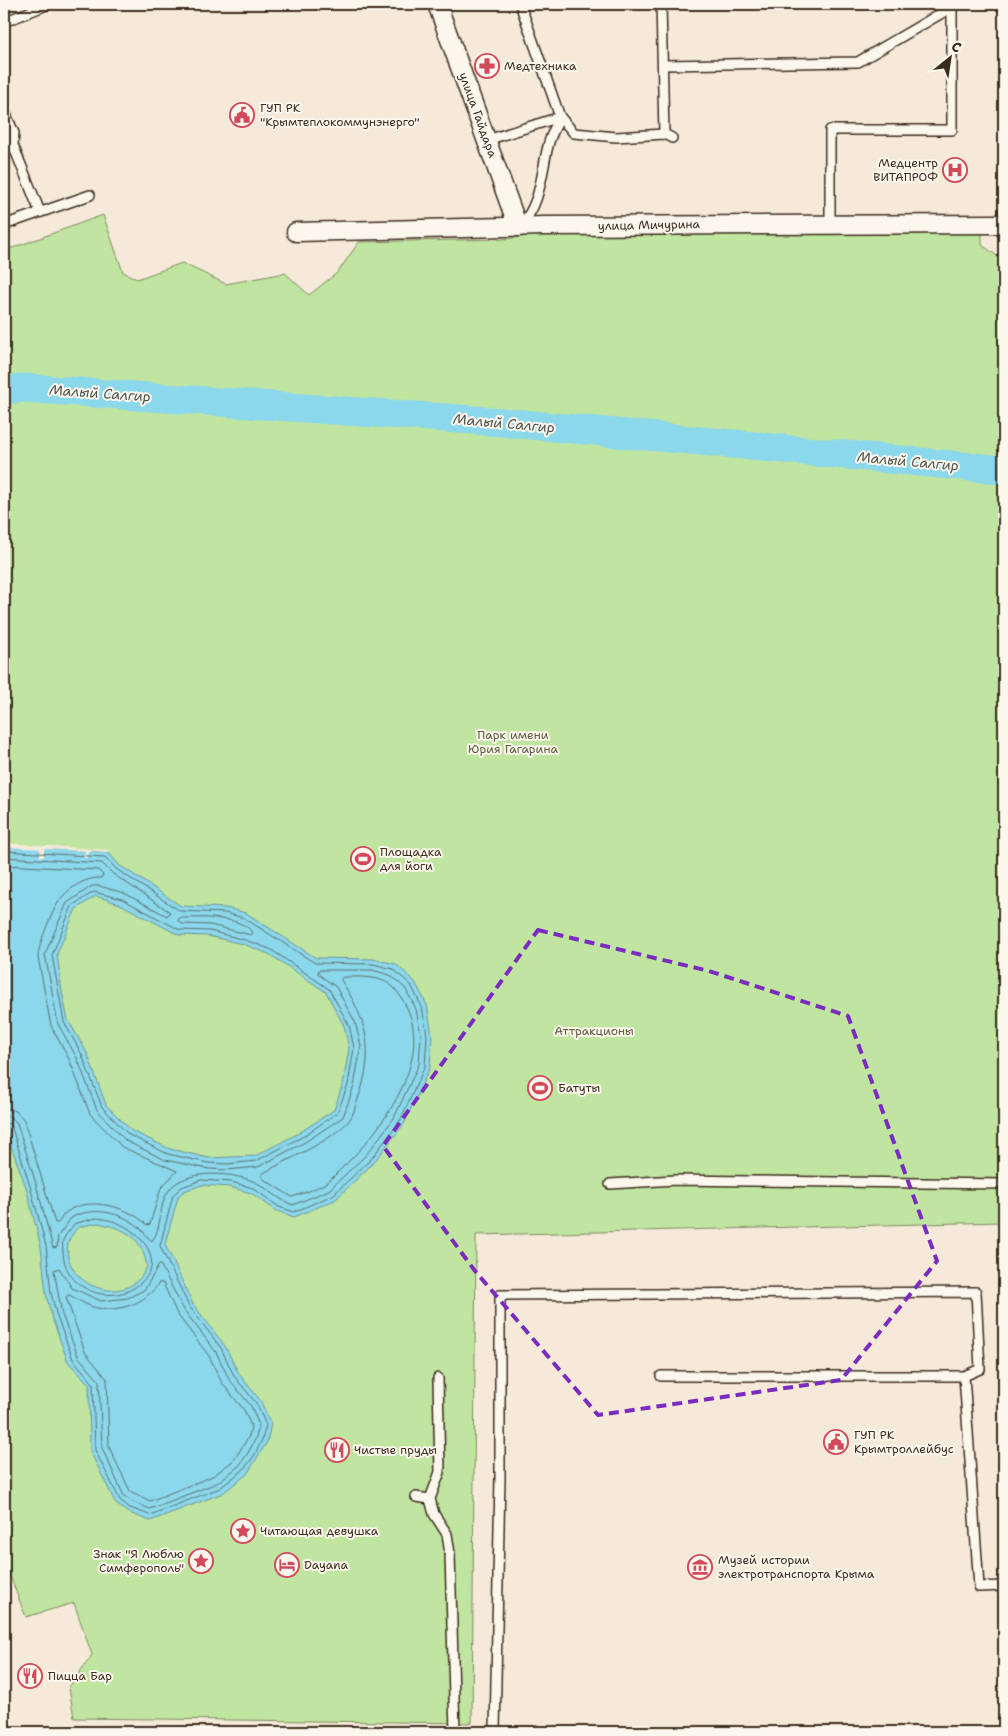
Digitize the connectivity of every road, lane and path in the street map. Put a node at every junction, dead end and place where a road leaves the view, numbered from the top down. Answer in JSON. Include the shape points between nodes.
{"nodes":[{"id":1,"x":49,"y":4,"type":"edge"},
{"id":2,"x":437,"y":4,"type":"edge"},
{"id":3,"x":520,"y":4,"type":"edge"},
{"id":4,"x":661,"y":4,"type":"edge"},
{"id":5,"x":953,"y":5,"type":"edge"},
{"id":6,"x":4,"y":22,"type":"edge"},
{"id":7,"x":664,"y":65,"type":"junction"},
{"id":8,"x":4,"y":110,"type":"edge"},
{"id":9,"x":560,"y":117,"type":"junction"},
{"id":10,"x":487,"y":140,"type":"junction"},
{"id":11,"x":90,"y":195,"type":"dead end"},
{"id":12,"x":40,"y":212,"type":"junction"},
{"id":13,"x":830,"y":223,"type":"junction"},
{"id":14,"x":1003,"y":224,"type":"edge"},
{"id":15,"x":4,"y":225,"type":"edge"},
{"id":16,"x":518,"y":227,"type":"junction"},
{"id":17,"x":296,"y":232,"type":"dead end"},
{"id":18,"x":610,"y":1184,"type":"dead end"},
{"id":19,"x":1004,"y":1184,"type":"edge"},
{"id":20,"x":661,"y":1376,"type":"dead end"},
{"id":21,"x":964,"y":1376,"type":"junction"},
{"id":22,"x":438,"y":1378,"type":"dead end"},
{"id":23,"x":416,"y":1498,"type":"dead end"},
{"id":24,"x":430,"y":1498,"type":"junction"},
{"id":25,"x":1004,"y":1586,"type":"edge"},
{"id":26,"x":455,"y":1732,"type":"edge"},
{"id":27,"x":495,"y":1732,"type":"edge"}],
"edges":[{"from":1,"to":6,"type":"lane"},
{"from":2,"to":10,"type":"street","name":"улица Гайдара"},
{"from":3,"to":9,"type":"lane"},
{"from":4,"to":7,"type":"lane"},
{"from":5,"to":7,"type":"lane","via":[[858,62]]},
{"from":5,"to":13,"type":"lane","via":[[952,130],[830,130]]},
{"from":7,"to":9,"type":"lane","via":[[668,136],[574,134]]},
{"from":8,"to":12,"type":"lane","via":[[14,133],[13,145]]},
{"from":9,"to":10,"type":"lane"},
{"from":9,"to":16,"type":"lane","via":[[548,144],[543,179],[530,216]]},
{"from":10,"to":16,"type":"street","name":"улица Гайдара"},
{"from":11,"to":12,"type":"lane"},
{"from":12,"to":15,"type":"lane"},
{"from":13,"to":14,"type":"street","name":"улица Мичурина"},
{"from":13,"to":16,"type":"street","name":"улица Мичурина"},
{"from":16,"to":17,"type":"street","name":"улица Мичурина"},
{"from":18,"to":19,"type":"lane","via":[[675,1180]]},
{"from":20,"to":21,"type":"lane"},
{"from":21,"to":25,"type":"lane","via":[[979,1587]]},
{"from":21,"to":27,"type":"lane","via":[[980,1368],[976,1292],[500,1295]]},
{"from":22,"to":24,"type":"lane","via":[[440,1472]]},
{"from":23,"to":24,"type":"lane"},
{"from":24,"to":26,"type":"lane","via":[[434,1514],[447,1534],[450,1554]]}]}
